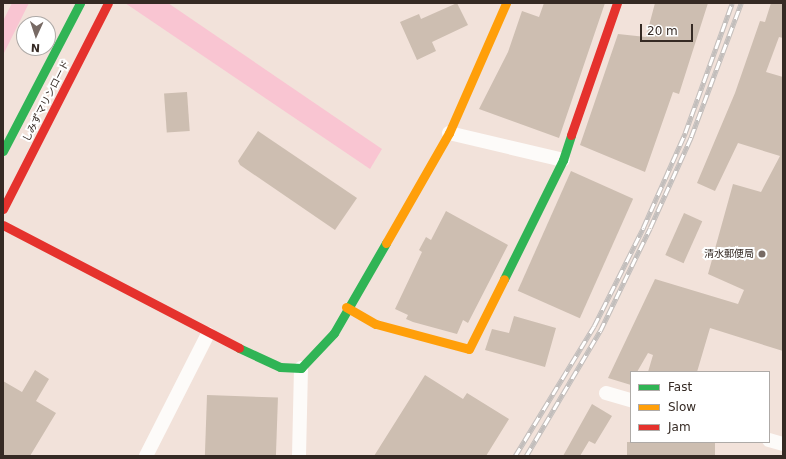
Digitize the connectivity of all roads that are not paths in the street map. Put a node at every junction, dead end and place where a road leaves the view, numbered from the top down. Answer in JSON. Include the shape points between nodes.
{"nodes":[{"id":1,"x":80,"y":3,"type":"edge"},
{"id":2,"x":506,"y":3,"type":"edge"},
{"id":3,"x":617,"y":3,"type":"edge"},
{"id":4,"x":107,"y":5,"type":"edge"},
{"id":5,"x":449,"y":133,"type":"junction"},
{"id":6,"x":3,"y":151,"type":"edge"},
{"id":7,"x":563,"y":160,"type":"junction"},
{"id":8,"x":3,"y":209,"type":"edge"},
{"id":9,"x":3,"y":225,"type":"edge"},
{"id":10,"x":346,"y":307,"type":"junction"},
{"id":11,"x":208,"y":334,"type":"junction"},
{"id":12,"x":301,"y":368,"type":"junction"},
{"id":13,"x":606,"y":393,"type":"dead end"},
{"id":14,"x":630,"y":400,"type":"edge"},
{"id":15,"x":770,"y":440,"type":"edge"},
{"id":16,"x":783,"y":444,"type":"edge"},
{"id":17,"x":146,"y":456,"type":"edge"},
{"id":18,"x":299,"y":456,"type":"edge"}],
"edges":[{"from":1,"to":6,"type":"street","name":"しみずマリンロード"},
{"from":2,"to":5,"type":"street"},
{"from":3,"to":7,"type":"street"},
{"from":4,"to":8,"type":"street","name":"しみずマリンロード"},
{"from":5,"to":7,"type":"street"},
{"from":5,"to":10,"type":"street"},
{"from":7,"to":10,"type":"street","via":[[469,349],[376,324]]},
{"from":9,"to":11,"type":"street"},
{"from":10,"to":12,"type":"street","via":[[334,333],[315,358]]},
{"from":11,"to":12,"type":"street","via":[[280,367]]},
{"from":11,"to":17,"type":"street"},
{"from":12,"to":18,"type":"street"},
{"from":13,"to":14,"type":"street"},
{"from":15,"to":16,"type":"street"}]}
